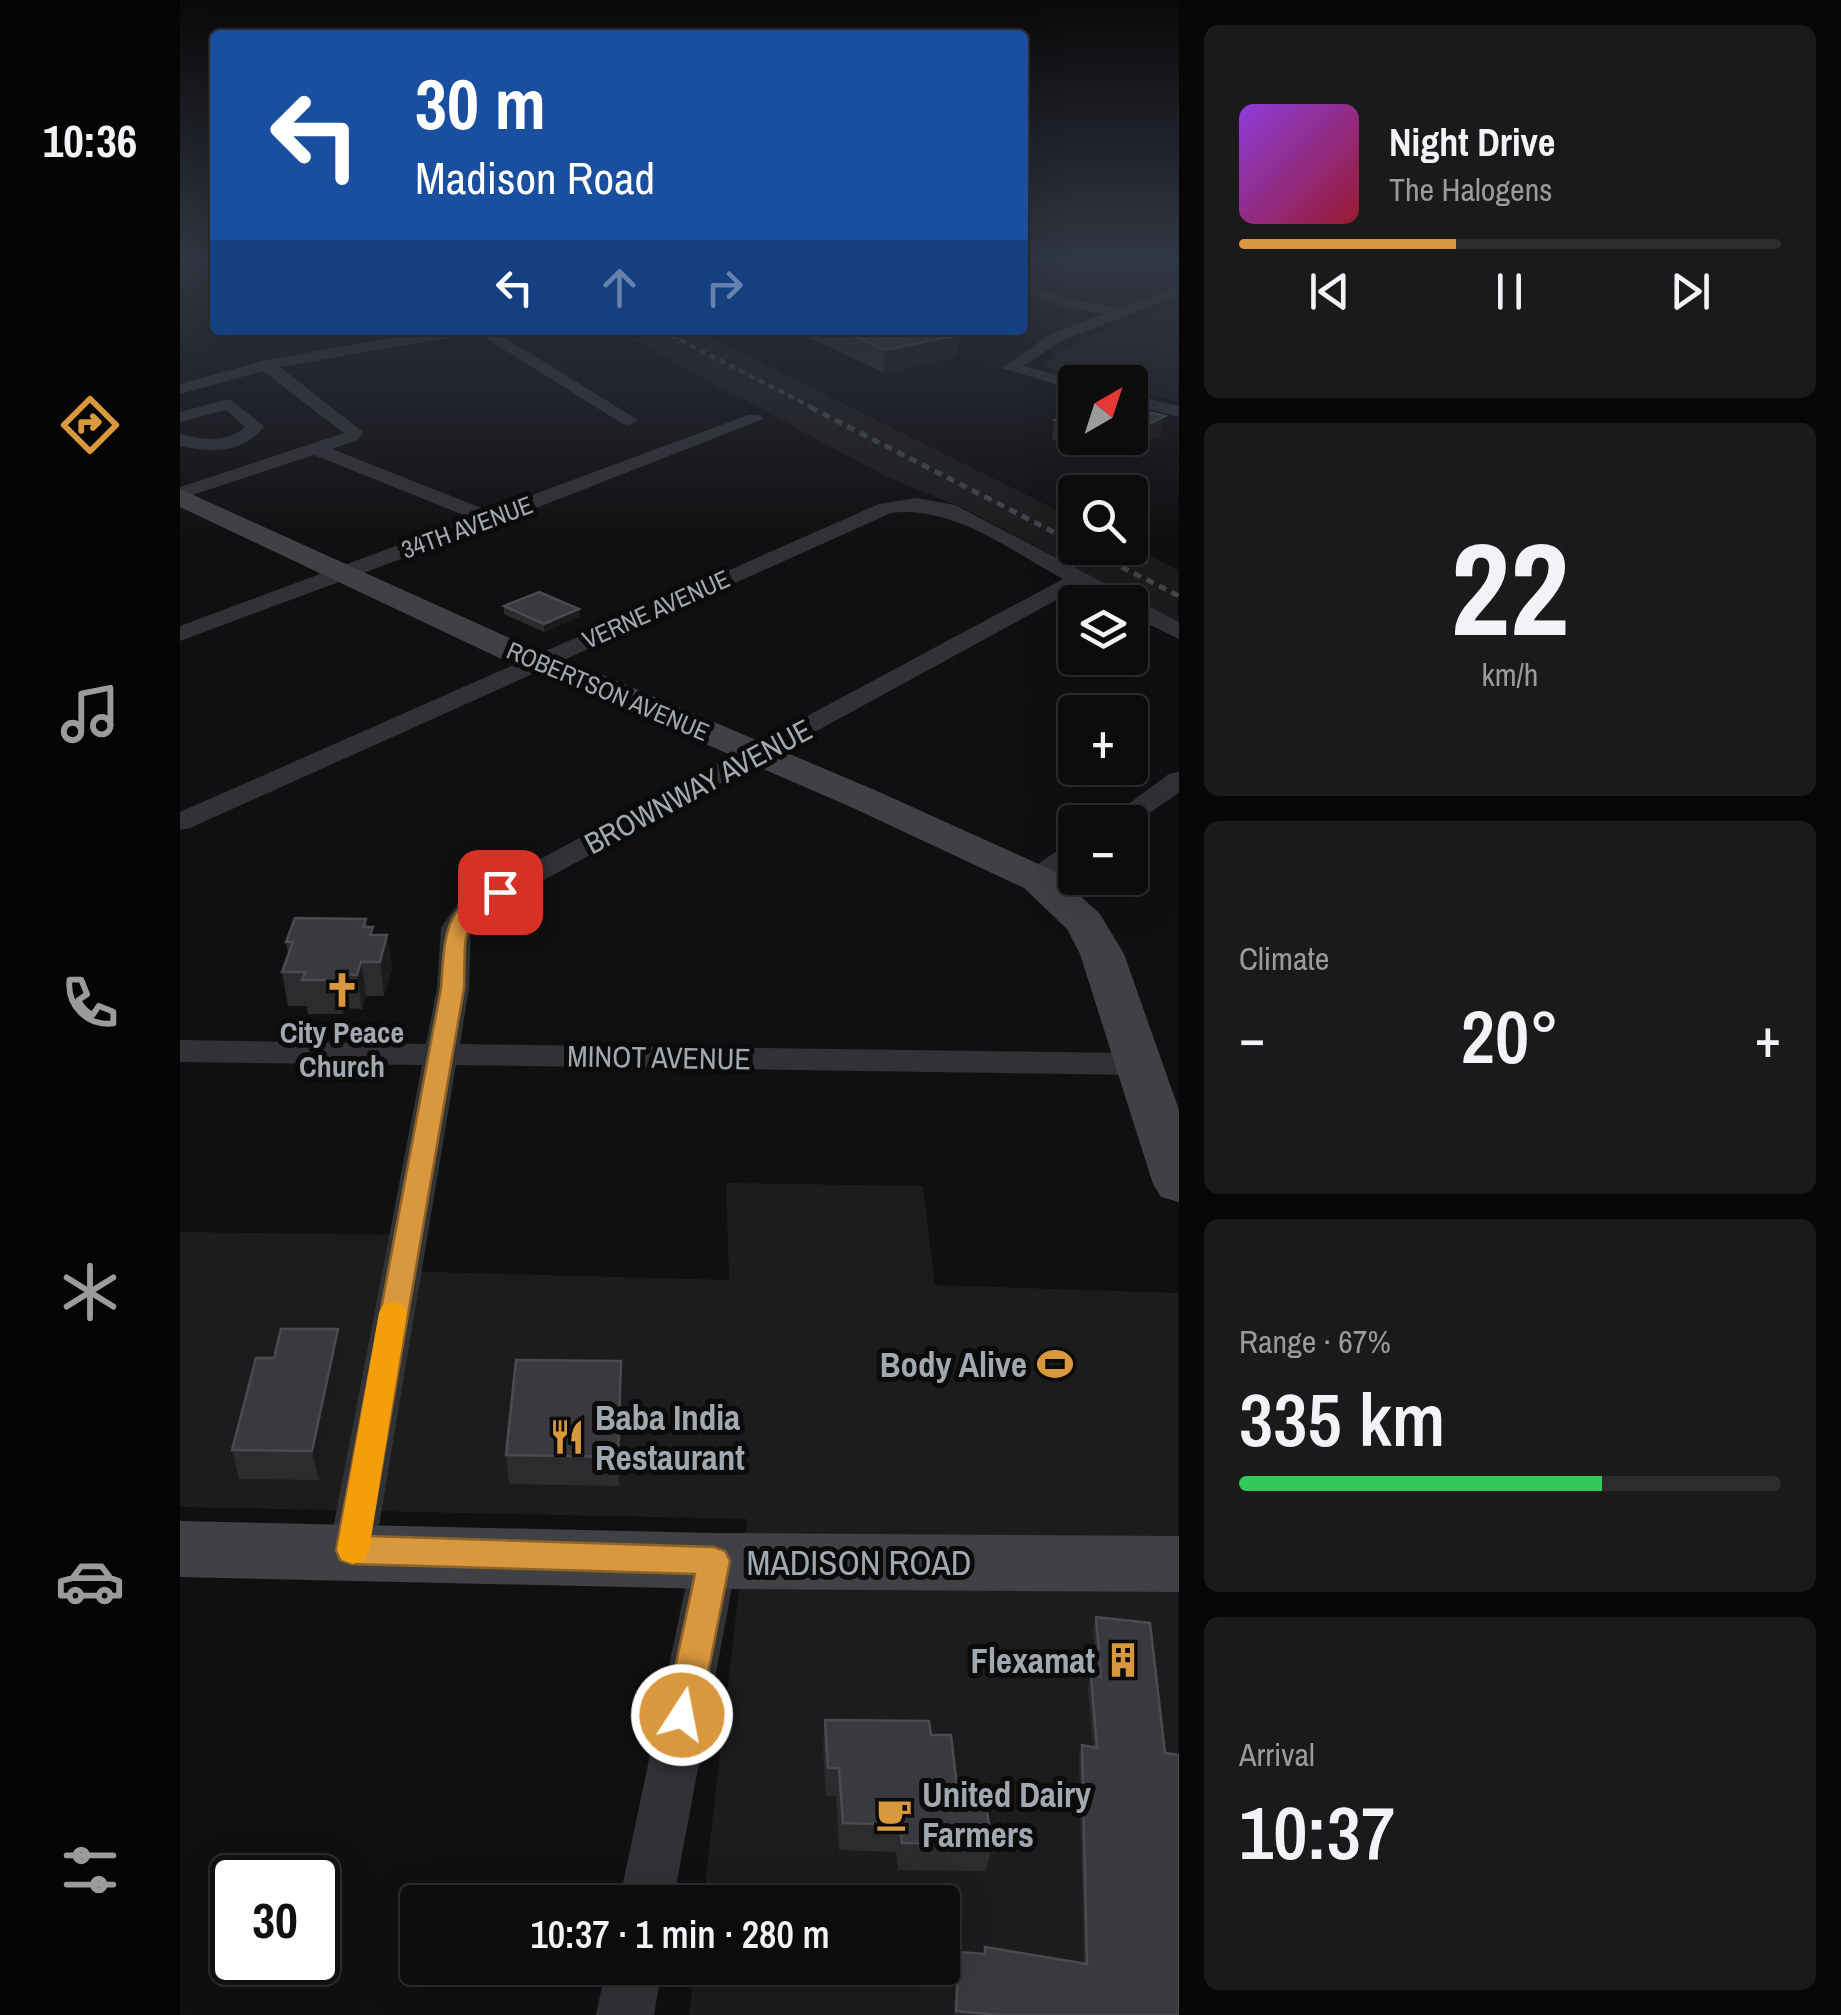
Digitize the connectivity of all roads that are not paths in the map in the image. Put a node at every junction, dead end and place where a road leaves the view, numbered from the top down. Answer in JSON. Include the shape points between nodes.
{"nodes":[{"id":1,"x":339,"y":352,"type":"edge"},
{"id":2,"x":518,"y":352,"type":"edge"},
{"id":3,"x":1034,"y":352,"type":"edge"},
{"id":4,"x":266,"y":365,"type":"junction"},
{"id":5,"x":1058,"y":381,"type":"edge"},
{"id":6,"x":204,"y":382,"type":"junction"},
{"id":7,"x":180,"y":389,"type":"edge"},
{"id":8,"x":228,"y":404,"type":"junction"},
{"id":9,"x":1148,"y":404,"type":"edge"},
{"id":10,"x":1178,"y":412,"type":"edge"},
{"id":11,"x":180,"y":417,"type":"edge"},
{"id":12,"x":629,"y":420,"type":"dead end"},
{"id":13,"x":754,"y":420,"type":"dead end"},
{"id":14,"x":180,"y":440,"type":"edge"},
{"id":15,"x":318,"y":450,"type":"junction"},
{"id":16,"x":180,"y":495,"type":"edge"},
{"id":17,"x":492,"y":518,"type":"junction"},
{"id":18,"x":342,"y":573,"type":"junction"},
{"id":19,"x":1080,"y":579,"type":"junction"},
{"id":20,"x":1091,"y":585,"type":"edge"},
{"id":21,"x":1148,"y":616,"type":"edge"},
{"id":22,"x":1178,"y":632,"type":"edge"},
{"id":23,"x":180,"y":634,"type":"edge"},
{"id":24,"x":537,"y":663,"type":"junction"},
{"id":25,"x":756,"y":755,"type":"junction"},
{"id":26,"x":1178,"y":780,"type":"edge"},
{"id":27,"x":1142,"y":805,"type":"edge"},
{"id":28,"x":180,"y":822,"type":"edge"},
{"id":29,"x":1058,"y":865,"type":"edge"},
{"id":30,"x":1038,"y":880,"type":"junction"},
{"id":31,"x":180,"y":1051,"type":"edge"},
{"id":32,"x":439,"y":1054,"type":"junction"},
{"id":33,"x":1137,"y":1064,"type":"junction"},
{"id":34,"x":1178,"y":1184,"type":"edge"},
{"id":35,"x":180,"y":1549,"type":"edge"},
{"id":36,"x":352,"y":1550,"type":"junction"},
{"id":37,"x":714,"y":1561,"type":"junction"},
{"id":38,"x":1178,"y":1564,"type":"edge"},
{"id":39,"x":649,"y":1885,"type":"edge"},
{"id":40,"x":630,"y":1985,"type":"edge"},
{"id":41,"x":624,"y":2015,"type":"edge"}],
"edges":[{"from":1,"to":4,"type":"street"},
{"from":2,"to":12,"type":"street"},
{"from":3,"to":5,"type":"street","via":[[1010,368]]},
{"from":4,"to":6,"type":"street"},
{"from":4,"to":15,"type":"street","via":[[354,432]]},
{"from":6,"to":7,"type":"street"},
{"from":6,"to":8,"type":"street"},
{"from":8,"to":11,"type":"street"},
{"from":8,"to":14,"type":"street","via":[[255,426],[251,433],[203,446]]},
{"from":9,"to":10,"type":"street"},
{"from":13,"to":17,"type":"street","name":"34TH AVENUE"},
{"from":15,"to":16,"type":"street"},
{"from":15,"to":17,"type":"street"},
{"from":16,"to":18,"type":"street","name":"ROBERTSON AVENUE"},
{"from":17,"to":18,"type":"street","name":"34TH AVENUE"},
{"from":18,"to":23,"type":"street","name":"34TH AVENUE"},
{"from":18,"to":24,"type":"street","name":"ROBERTSON AVENUE"},
{"from":19,"to":20,"type":"street"},
{"from":19,"to":24,"type":"street","name":"VERNE AVENUE","via":[[948,509],[886,508]]},
{"from":19,"to":25,"type":"street","name":"BROWNWAY AVENUE"},
{"from":21,"to":22,"type":"street"},
{"from":24,"to":25,"type":"street","name":"ROBERTSON AVENUE"},
{"from":24,"to":28,"type":"street","name":"VERNE AVENUE"},
{"from":25,"to":30,"type":"street","name":"ROBERTSON AVENUE"},
{"from":25,"to":32,"type":"street","name":"BROWNWAY AVENUE","via":[[468,909],[456,928]]},
{"from":26,"to":27,"type":"street"},
{"from":29,"to":30,"type":"street"},
{"from":30,"to":33,"type":"street","name":"ROBERTSON AVENUE","via":[[1085,922]]},
{"from":31,"to":32,"type":"street","name":"MINOT AVENUE"},
{"from":32,"to":33,"type":"street","name":"MINOT AVENUE"},
{"from":32,"to":36,"type":"street","name":"BROWNWAY AVENUE"},
{"from":33,"to":34,"type":"street","name":"ROBERTSON AVENUE"},
{"from":35,"to":36,"type":"street","name":"MADISON ROAD"},
{"from":36,"to":37,"type":"street","name":"MADISON ROAD"},
{"from":37,"to":38,"type":"street","name":"MADISON ROAD"},
{"from":37,"to":39,"type":"street"},
{"from":40,"to":41,"type":"street"}]}
